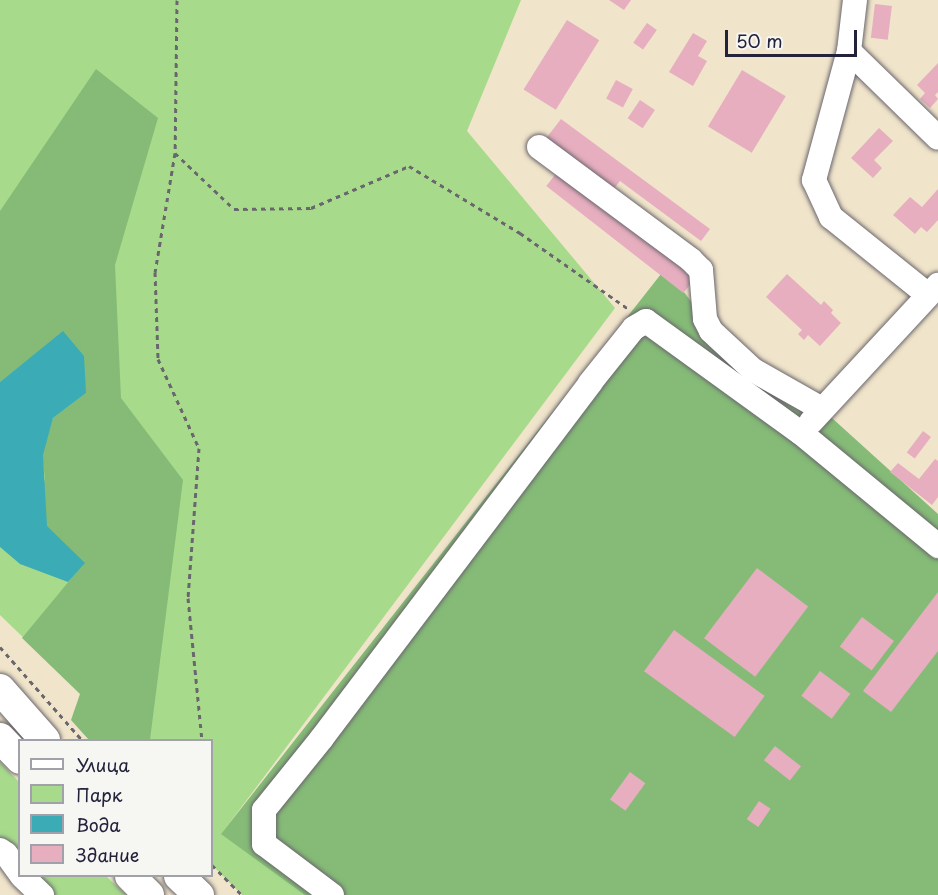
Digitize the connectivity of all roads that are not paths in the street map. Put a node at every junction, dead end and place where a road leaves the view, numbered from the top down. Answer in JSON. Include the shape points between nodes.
{"nodes":[{"id":1,"x":855,"y":0,"type":"edge"},
{"id":2,"x":849,"y":51,"type":"junction"},
{"id":3,"x":938,"y":138,"type":"edge"},
{"id":4,"x":539,"y":147,"type":"dead end"},
{"id":5,"x":933,"y":290,"type":"edge"},
{"id":6,"x":822,"y":410,"type":"junction"},
{"id":7,"x":801,"y":433,"type":"junction"},
{"id":8,"x":938,"y":546,"type":"edge"},
{"id":9,"x":0,"y":689,"type":"edge"},
{"id":10,"x":0,"y":738,"type":"edge"},
{"id":11,"x":43,"y":739,"type":"edge"},
{"id":12,"x":18,"y":757,"type":"edge"},
{"id":13,"x":0,"y":850,"type":"edge"},
{"id":14,"x":18,"y":870,"type":"edge"},
{"id":15,"x":24,"y":877,"type":"edge"},
{"id":16,"x":131,"y":877,"type":"edge"},
{"id":17,"x":180,"y":877,"type":"edge"},
{"id":18,"x":42,"y":895,"type":"edge"},
{"id":19,"x":149,"y":895,"type":"edge"},
{"id":20,"x":199,"y":895,"type":"edge"},
{"id":21,"x":332,"y":895,"type":"edge"}],
"edges":[{"from":1,"to":2,"type":"street"},
{"from":2,"to":3,"type":"street"},
{"from":2,"to":5,"type":"street","via":[[814,180],[831,217]]},
{"from":4,"to":6,"type":"street","via":[[691,260],[700,270],[705,319],[711,331],[753,370]]},
{"from":5,"to":6,"type":"street"},
{"from":6,"to":7,"type":"street"},
{"from":7,"to":8,"type":"street"},
{"from":7,"to":21,"type":"street","via":[[646,321],[634,328],[264,810],[264,844]]},
{"from":9,"to":11,"type":"main road"},
{"from":10,"to":12,"type":"main road"},
{"from":13,"to":14,"type":"street"},
{"from":15,"to":18,"type":"street"},
{"from":16,"to":19,"type":"main road"},
{"from":17,"to":20,"type":"main road"}]}
